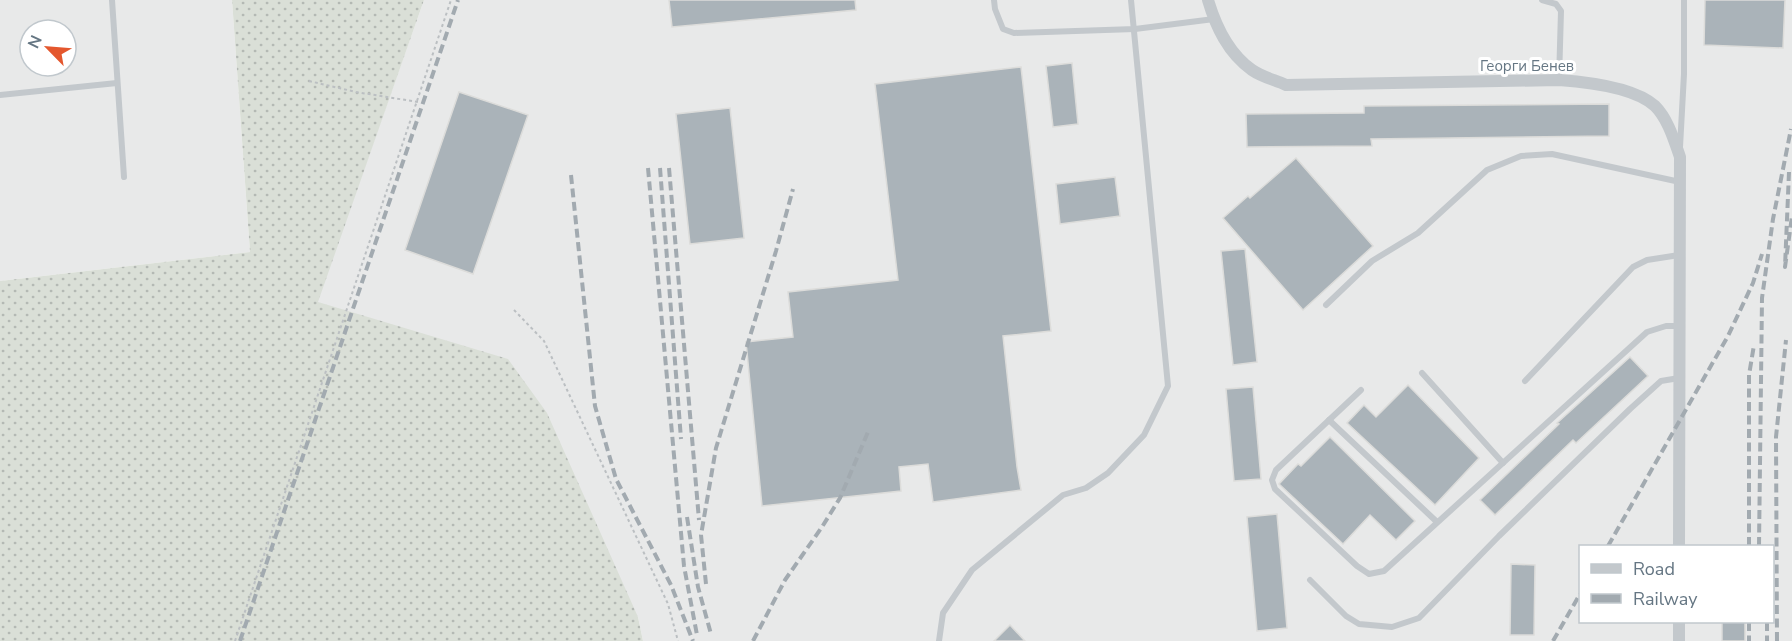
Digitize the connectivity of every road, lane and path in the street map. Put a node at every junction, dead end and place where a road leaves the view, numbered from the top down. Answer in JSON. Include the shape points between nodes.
{"nodes":[{"id":1,"x":111,"y":0,"type":"edge"},
{"id":2,"x":452,"y":0,"type":"edge"},
{"id":3,"x":994,"y":0,"type":"edge"},
{"id":4,"x":1131,"y":0,"type":"edge"},
{"id":5,"x":1208,"y":0,"type":"edge"},
{"id":6,"x":1542,"y":0,"type":"edge"},
{"id":7,"x":1684,"y":0,"type":"edge"},
{"id":8,"x":1214,"y":19,"type":"junction"},
{"id":9,"x":1135,"y":29,"type":"junction"},
{"id":10,"x":1560,"y":80,"type":"junction"},
{"id":11,"x":309,"y":81,"type":"dead end"},
{"id":12,"x":117,"y":83,"type":"junction"},
{"id":13,"x":0,"y":95,"type":"edge"},
{"id":14,"x":418,"y":102,"type":"junction"},
{"id":15,"x":1680,"y":157,"type":"junction"},
{"id":16,"x":124,"y":177,"type":"dead end"},
{"id":17,"x":1680,"y":183,"type":"junction"},
{"id":18,"x":1680,"y":255,"type":"junction"},
{"id":19,"x":1326,"y":305,"type":"dead end"},
{"id":20,"x":514,"y":310,"type":"dead end"},
{"id":21,"x":1680,"y":326,"type":"junction"},
{"id":22,"x":1422,"y":373,"type":"dead end"},
{"id":23,"x":1680,"y":378,"type":"junction"},
{"id":24,"x":1525,"y":381,"type":"dead end"},
{"id":25,"x":1361,"y":390,"type":"dead end"},
{"id":26,"x":1329,"y":420,"type":"junction"},
{"id":27,"x":1503,"y":463,"type":"junction"},
{"id":28,"x":1437,"y":522,"type":"junction"},
{"id":29,"x":1679,"y":545,"type":"edge"},
{"id":30,"x":1310,"y":580,"type":"dead end"},
{"id":31,"x":1679,"y":623,"type":"edge"},
{"id":32,"x":235,"y":641,"type":"edge"},
{"id":33,"x":678,"y":641,"type":"edge"},
{"id":34,"x":939,"y":641,"type":"edge"},
{"id":35,"x":1679,"y":641,"type":"edge"}],
"edges":[{"from":1,"to":12,"type":"lane"},
{"from":2,"to":14,"type":"path"},
{"from":3,"to":9,"type":"lane","via":[[1002,29],[1014,33]]},
{"from":4,"to":9,"type":"lane"},
{"from":5,"to":8,"type":"street","name":"Георги Бенев"},
{"from":6,"to":10,"type":"lane","via":[[1556,4],[1561,11]]},
{"from":7,"to":15,"type":"lane"},
{"from":8,"to":9,"type":"lane"},
{"from":8,"to":10,"type":"street","name":"Георги Бенев","via":[[1230,50],[1253,71],[1286,85]]},
{"from":9,"to":34,"type":"lane","via":[[1168,386],[1144,435],[1108,473],[1086,488],[1063,495],[972,570],[943,613]]},
{"from":10,"to":15,"type":"street","name":"Георги Бенев","via":[[1590,82],[1632,93],[1655,106],[1671,131]]},
{"from":11,"to":14,"type":"path"},
{"from":12,"to":13,"type":"lane"},
{"from":12,"to":16,"type":"lane"},
{"from":14,"to":32,"type":"path"},
{"from":15,"to":17,"type":"street","name":"Георги Бенев"},
{"from":17,"to":18,"type":"street","name":"Георги Бенев"},
{"from":17,"to":19,"type":"lane","via":[[1552,154],[1521,156],[1487,170],[1418,233],[1372,261]]},
{"from":18,"to":21,"type":"street","name":"Георги Бенев"},
{"from":18,"to":24,"type":"lane","via":[[1647,260],[1633,267]]},
{"from":20,"to":33,"type":"path","via":[[544,341],[668,604]]},
{"from":21,"to":23,"type":"street","name":"Георги Бенев"},
{"from":21,"to":27,"type":"lane","via":[[1647,332]]},
{"from":22,"to":27,"type":"lane"},
{"from":23,"to":29,"type":"street","name":"Георги Бенев"},
{"from":23,"to":30,"type":"lane","via":[[1661,381],[1645,395],[1419,618],[1392,627],[1359,624]]},
{"from":25,"to":26,"type":"lane"},
{"from":26,"to":28,"type":"lane"},
{"from":26,"to":28,"type":"lane","via":[[1276,470],[1272,480],[1275,489],[1369,574],[1384,571]]},
{"from":27,"to":28,"type":"lane"},
{"from":31,"to":35,"type":"street"}]}
